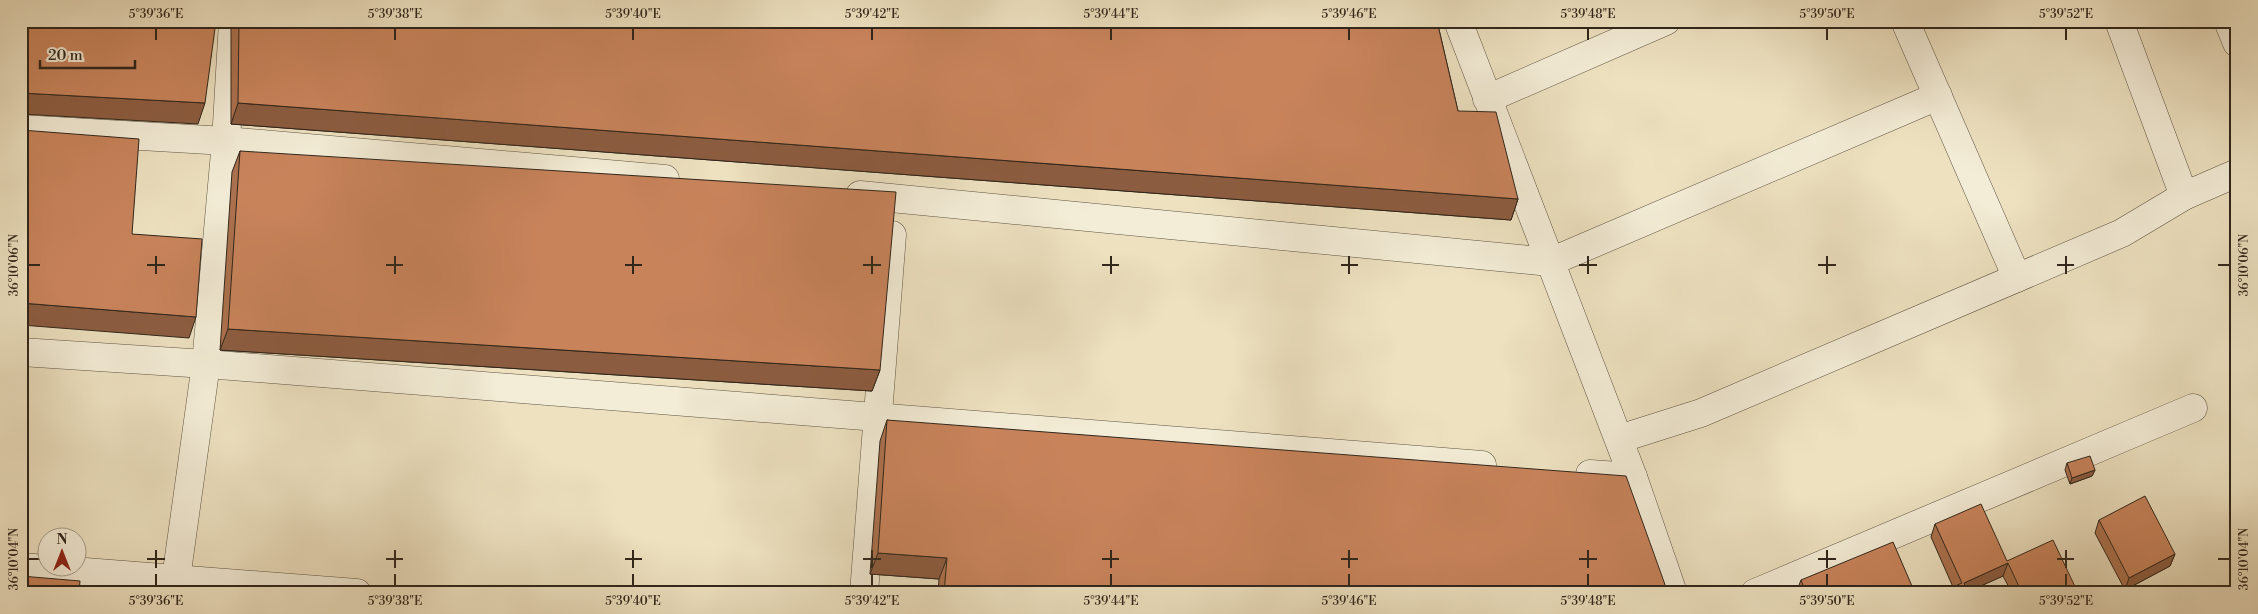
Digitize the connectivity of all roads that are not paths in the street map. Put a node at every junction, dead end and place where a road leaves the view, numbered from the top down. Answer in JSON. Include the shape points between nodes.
{"nodes":[{"id":1,"x":233,"y":21,"type":"edge"},
{"id":2,"x":1458,"y":21,"type":"edge"},
{"id":3,"x":1666,"y":21,"type":"edge"},
{"id":4,"x":1905,"y":21,"type":"edge"},
{"id":5,"x":2119,"y":21,"type":"edge"},
{"id":6,"x":2228,"y":21,"type":"edge"},
{"id":7,"x":2237,"y":43,"type":"edge"},
{"id":8,"x":1938,"y":96,"type":"junction"},
{"id":9,"x":1488,"y":99,"type":"junction"},
{"id":10,"x":21,"y":128,"type":"edge"},
{"id":11,"x":226,"y":141,"type":"junction"},
{"id":12,"x":2237,"y":173,"type":"edge"},
{"id":13,"x":689,"y":180,"type":"edge"},
{"id":14,"x":836,"y":193,"type":"edge"},
{"id":15,"x":2184,"y":196,"type":"junction"},
{"id":16,"x":895,"y":198,"type":"junction"},
{"id":17,"x":1550,"y":262,"type":"junction"},
{"id":18,"x":2017,"y":278,"type":"junction"},
{"id":19,"x":21,"y":352,"type":"edge"},
{"id":20,"x":206,"y":364,"type":"junction"},
{"id":21,"x":2192,"y":408,"type":"dead end"},
{"id":22,"x":876,"y":416,"type":"junction"},
{"id":23,"x":1618,"y":439,"type":"junction"},
{"id":24,"x":1508,"y":467,"type":"edge"},
{"id":25,"x":1566,"y":472,"type":"edge"},
{"id":26,"x":1633,"y":477,"type":"junction"},
{"id":27,"x":21,"y":568,"type":"edge"},
{"id":28,"x":175,"y":586,"type":"edge"},
{"id":29,"x":356,"y":593,"type":"edge"},
{"id":30,"x":864,"y":593,"type":"edge"},
{"id":31,"x":1673,"y":593,"type":"edge"},
{"id":32,"x":1755,"y":593,"type":"edge"}],
"edges":[{"from":1,"to":11,"type":"street"},
{"from":2,"to":9,"type":"street"},
{"from":3,"to":9,"type":"street"},
{"from":4,"to":8,"type":"street"},
{"from":5,"to":15,"type":"street"},
{"from":6,"to":7,"type":"street"},
{"from":8,"to":17,"type":"street"},
{"from":8,"to":18,"type":"street"},
{"from":9,"to":17,"type":"street"},
{"from":10,"to":11,"type":"street"},
{"from":11,"to":13,"type":"street"},
{"from":11,"to":20,"type":"street"},
{"from":12,"to":15,"type":"street"},
{"from":14,"to":16,"type":"street"},
{"from":15,"to":18,"type":"street","via":[[2122,233]]},
{"from":16,"to":17,"type":"street"},
{"from":16,"to":22,"type":"street"},
{"from":17,"to":23,"type":"street"},
{"from":18,"to":23,"type":"street","via":[[1701,413]]},
{"from":19,"to":20,"type":"street"},
{"from":20,"to":22,"type":"street"},
{"from":20,"to":28,"type":"street"},
{"from":21,"to":32,"type":"street"},
{"from":22,"to":24,"type":"street"},
{"from":22,"to":30,"type":"street"},
{"from":23,"to":26,"type":"street"},
{"from":25,"to":26,"type":"street"},
{"from":26,"to":31,"type":"street"},
{"from":27,"to":28,"type":"street"},
{"from":28,"to":29,"type":"street"}]}
